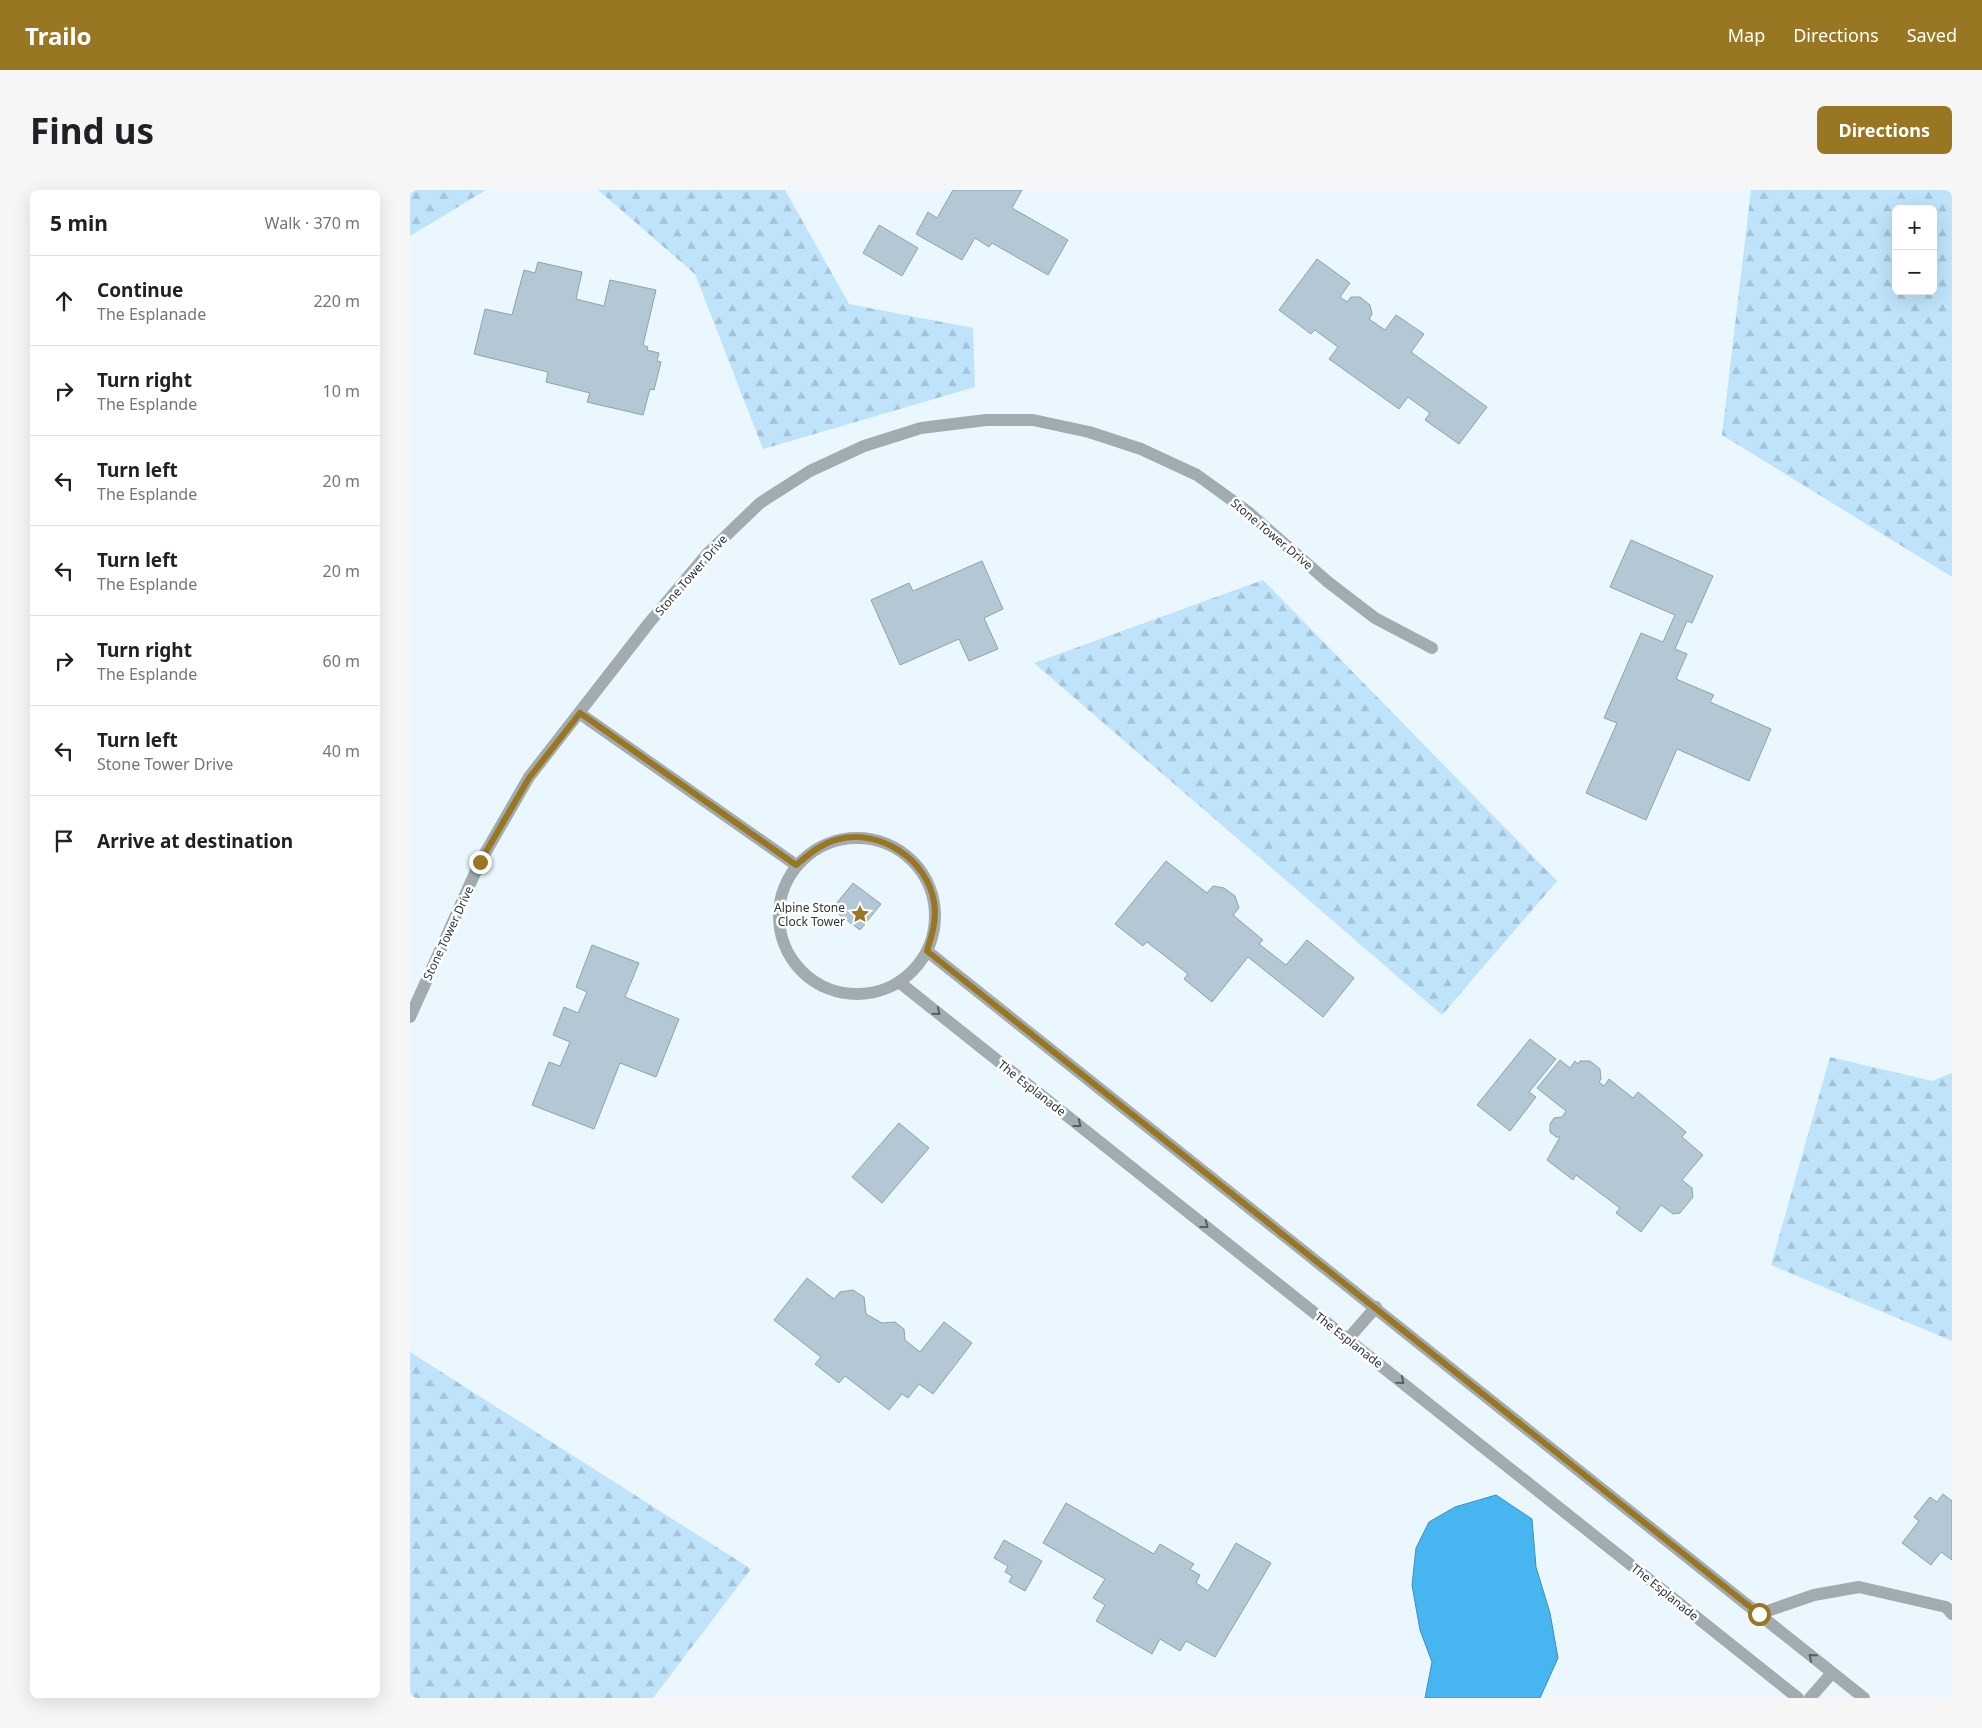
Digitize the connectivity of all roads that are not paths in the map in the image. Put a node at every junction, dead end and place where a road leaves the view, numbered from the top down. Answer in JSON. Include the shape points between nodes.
{"nodes":[{"id":1,"x":1432,"y":648,"type":"dead end"},
{"id":2,"x":580,"y":713,"type":"junction"},
{"id":3,"x":796,"y":865,"type":"junction"},
{"id":4,"x":927,"y":951,"type":"junction"},
{"id":5,"x":899,"y":982,"type":"junction"},
{"id":6,"x":410,"y":1017,"type":"edge"},
{"id":7,"x":1376,"y":1307,"type":"junction"},
{"id":8,"x":1348,"y":1339,"type":"junction"},
{"id":9,"x":1759,"y":1614,"type":"junction"},
{"id":10,"x":1952,"y":1614,"type":"edge"},
{"id":11,"x":1832,"y":1673,"type":"junction"},
{"id":12,"x":1798,"y":1698,"type":"edge"},
{"id":13,"x":1810,"y":1698,"type":"edge"},
{"id":14,"x":1864,"y":1698,"type":"edge"}],
"edges":[{"from":1,"to":2,"type":"street","name":"Stone Tower Drive","via":[[1375,618],[1328,582],[1248,511],[1197,475],[1140,449],[1089,432],[1033,420],[986,420],[921,428],[864,446],[810,471],[760,503],[707,554]]},
{"from":2,"to":3,"type":"street"},
{"from":2,"to":6,"type":"street","name":"Stone Tower Drive","via":[[529,778],[480,862]]},
{"from":3,"to":4,"type":"street","via":[[816,848],[839,839],[864,838],[889,844],[903,853],[926,878],[934,901],[935,926]]},
{"from":3,"to":5,"type":"street","via":[[783,886],[778,910],[780,934],[790,958],[806,976],[827,988],[851,994],[876,992]]},
{"from":4,"to":5,"type":"street"},
{"from":4,"to":7,"type":"street"},
{"from":5,"to":8,"type":"street","name":"The Esplanade","one_way":true},
{"from":7,"to":8,"type":"street"},
{"from":7,"to":9,"type":"street"},
{"from":8,"to":12,"type":"street","name":"The Esplanade","one_way":true},
{"from":9,"to":10,"type":"street","via":[[1814,1595],[1859,1587],[1946,1607]]},
{"from":11,"to":9,"type":"street","one_way":true},
{"from":11,"to":13,"type":"street"},
{"from":11,"to":14,"type":"street"}]}
